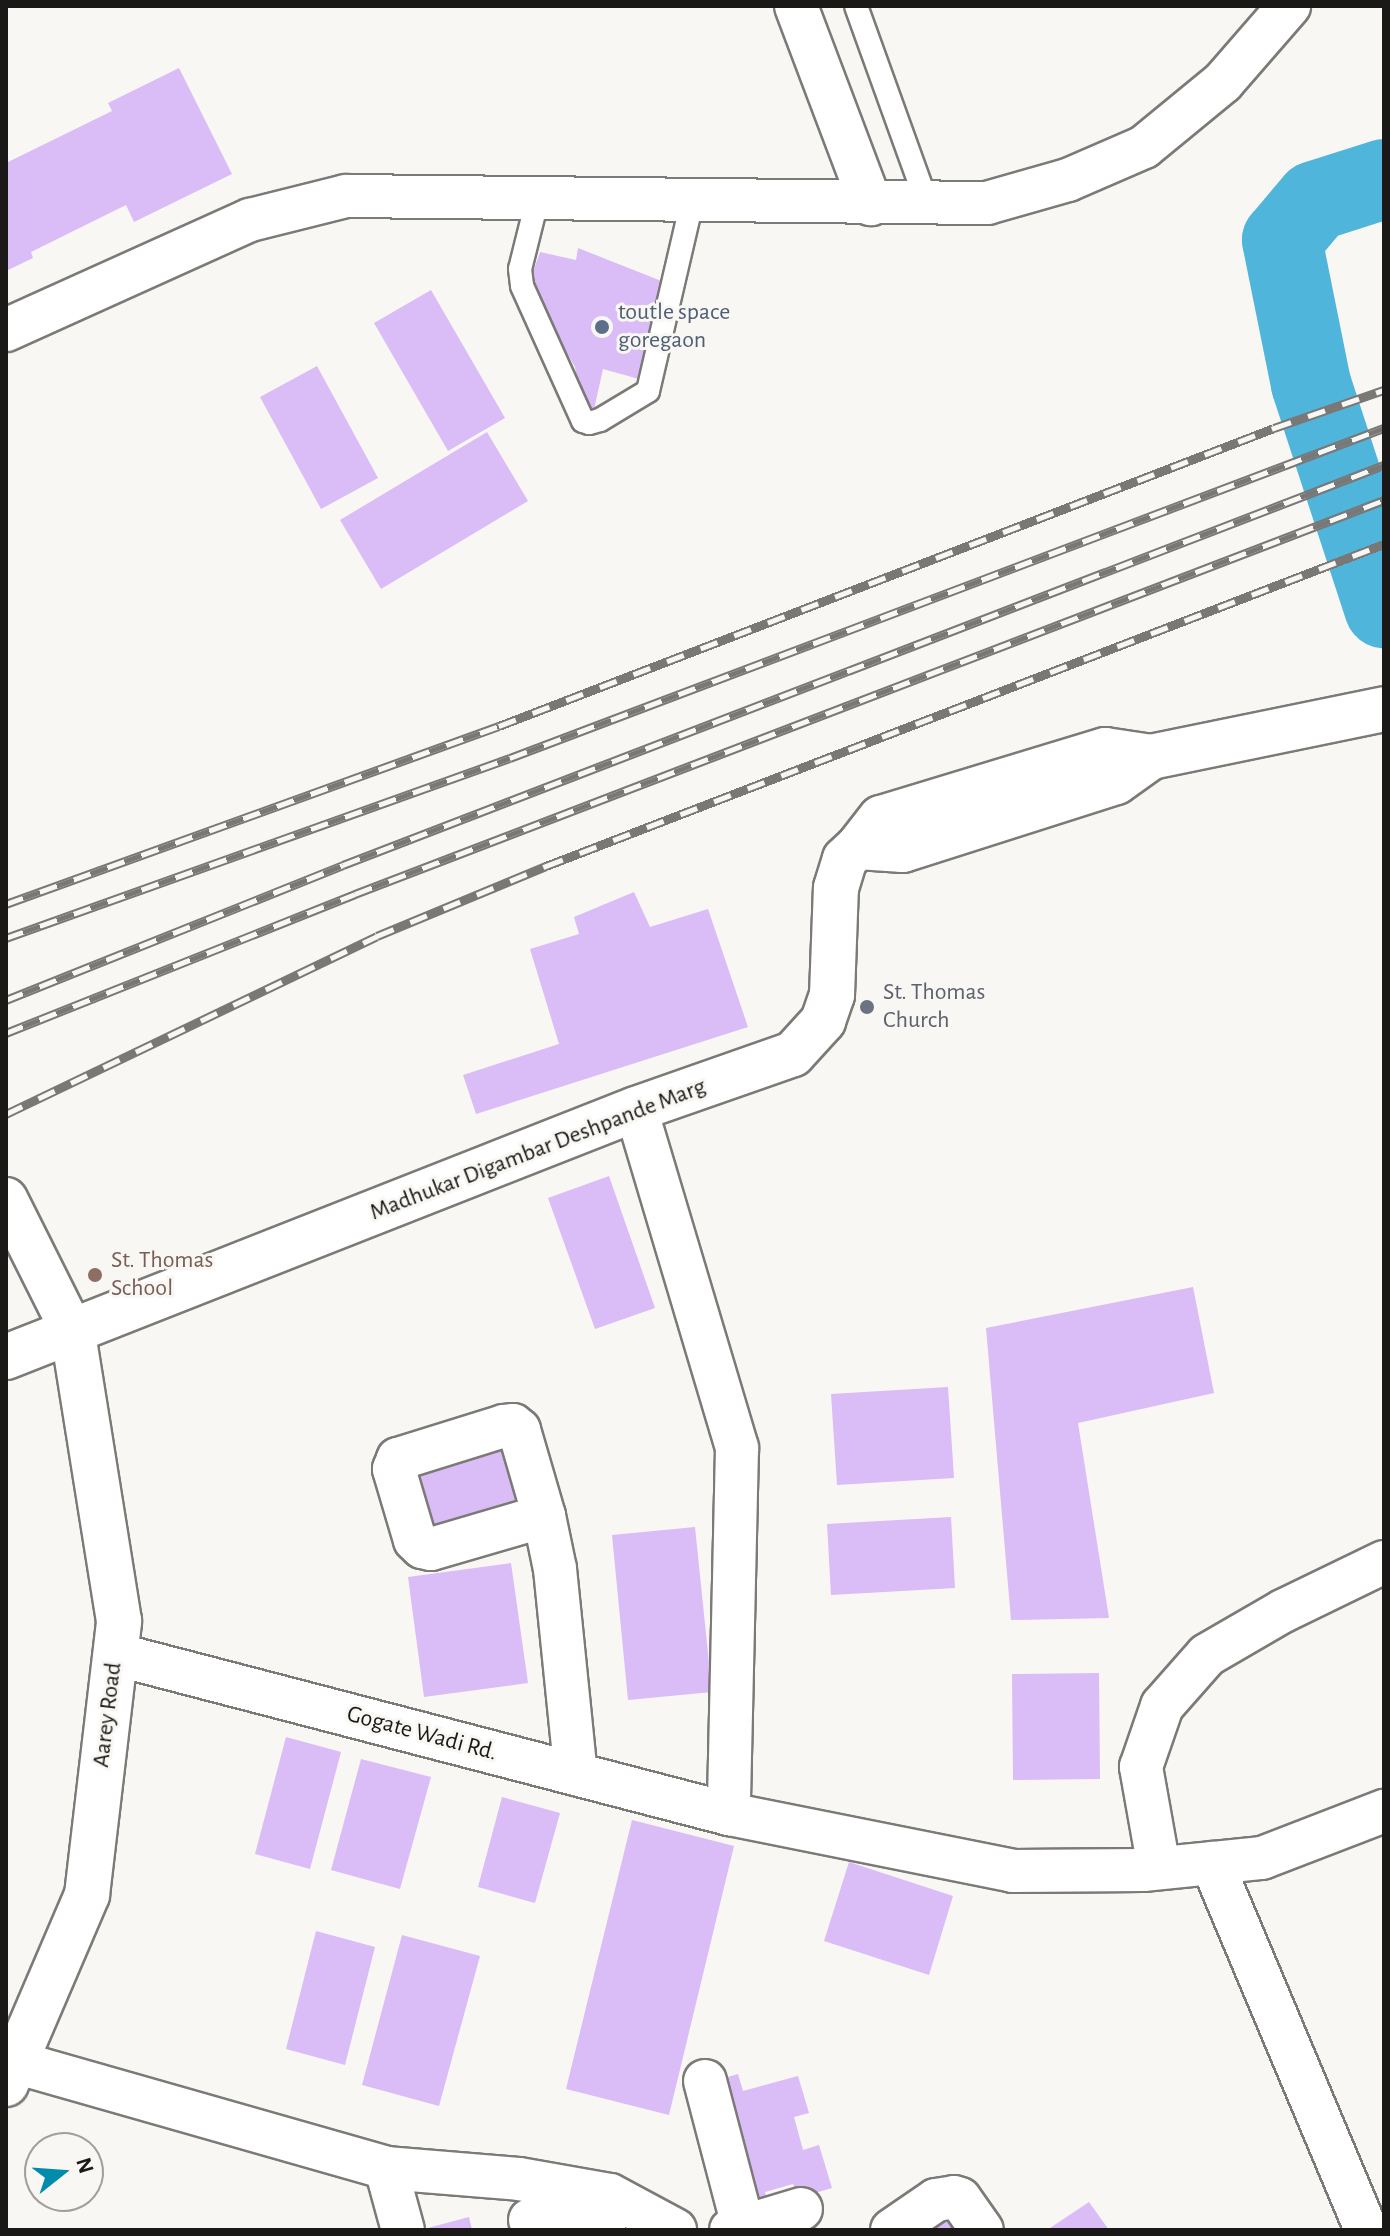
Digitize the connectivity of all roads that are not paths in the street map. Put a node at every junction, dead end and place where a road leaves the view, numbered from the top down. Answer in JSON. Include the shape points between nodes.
{"nodes":[{"id":1,"x":796,"y":6,"type":"edge"},
{"id":2,"x":856,"y":6,"type":"edge"},
{"id":3,"x":1289,"y":6,"type":"edge"},
{"id":4,"x":538,"y":197,"type":"junction"},
{"id":5,"x":692,"y":202,"type":"junction"},
{"id":6,"x":927,"y":203,"type":"junction"},
{"id":7,"x":871,"y":204,"type":"junction"},
{"id":8,"x":6,"y":330,"type":"edge"},
{"id":9,"x":1384,"y":709,"type":"edge"},
{"id":10,"x":636,"y":1109,"type":"junction"},
{"id":11,"x":6,"y":1199,"type":"edge"},
{"id":12,"x":73,"y":1333,"type":"junction"},
{"id":13,"x":6,"y":1357,"type":"edge"},
{"id":14,"x":544,"y":1516,"type":"dead end"},
{"id":15,"x":1384,"y":1562,"type":"edge"},
{"id":16,"x":115,"y":1654,"type":"junction"},
{"id":17,"x":576,"y":1774,"type":"junction"},
{"id":18,"x":1384,"y":1811,"type":"edge"},
{"id":19,"x":729,"y":1814,"type":"junction"},
{"id":20,"x":1212,"y":1863,"type":"junction"},
{"id":21,"x":1159,"y":1868,"type":"junction"},
{"id":22,"x":10,"y":2073,"type":"edge"},
{"id":23,"x":705,"y":2081,"type":"dead end"},
{"id":24,"x":386,"y":2168,"type":"junction"},
{"id":25,"x":519,"y":2179,"type":"junction"},
{"id":26,"x":801,"y":2209,"type":"dead end"},
{"id":27,"x":531,"y":2225,"type":"edge"},
{"id":28,"x":737,"y":2228,"type":"edge"},
{"id":29,"x":403,"y":2230,"type":"edge"},
{"id":30,"x":604,"y":2230,"type":"edge"},
{"id":31,"x":675,"y":2230,"type":"edge"},
{"id":32,"x":892,"y":2230,"type":"edge"},
{"id":33,"x":982,"y":2230,"type":"edge"},
{"id":34,"x":1366,"y":2230,"type":"edge"}],
"edges":[{"from":1,"to":7,"type":"street"},
{"from":2,"to":6,"type":"lane"},
{"from":3,"to":6,"type":"street","via":[[1223,82],[1144,147],[1068,180],[987,203]]},
{"from":4,"to":5,"type":"street"},
{"from":4,"to":5,"type":"lane","via":[[520,269],[522,286],[583,421],[589,423],[648,391]]},
{"from":4,"to":8,"type":"street","via":[[346,196],[250,220]]},
{"from":5,"to":7,"type":"street"},
{"from":6,"to":7,"type":"street"},
{"from":9,"to":10,"type":"street","name":"Madhukar Digambar Deshpande Marg","via":[[1151,757],[1116,782],[903,850],[858,847],[845,859],[836,888],[832,995],[823,1021],[808,1039],[793,1054]]},
{"from":10,"to":12,"type":"street","name":"Madhukar Digambar Deshpande Marg"},
{"from":10,"to":19,"type":"street","via":[[737,1448]]},
{"from":11,"to":12,"type":"street"},
{"from":12,"to":13,"type":"street","name":"Madhukar Digambar Deshpande Marg"},
{"from":12,"to":16,"type":"street","name":"Aarey Road","via":[[119,1621]]},
{"from":14,"to":17,"type":"street","via":[[555,1569]]},
{"from":15,"to":21,"type":"street","via":[[1207,1655],[1162,1706],[1141,1767]]},
{"from":16,"to":17,"type":"street","name":"Gogate Wadi Rd."},
{"from":16,"to":22,"type":"street","name":"Aarey Road","via":[[87,1895]]},
{"from":17,"to":19,"type":"street","name":"Gogate Wadi Rd."},
{"from":18,"to":20,"type":"street","name":"Gogate Wadi Rd.","via":[[1262,1858]]},
{"from":19,"to":21,"type":"street","name":"Gogate Wadi Rd.","via":[[1013,1871]]},
{"from":20,"to":21,"type":"street","name":"Gogate Wadi Rd."},
{"from":20,"to":34,"type":"street"},
{"from":22,"to":24,"type":"street"},
{"from":23,"to":28,"type":"street"},
{"from":24,"to":25,"type":"street"},
{"from":24,"to":29,"type":"street"},
{"from":25,"to":27,"type":"street"},
{"from":25,"to":31,"type":"street","via":[[610,2195]]},
{"from":26,"to":28,"type":"street"},
{"from":27,"to":30,"type":"street"},
{"from":32,"to":33,"type":"street","via":[[936,2200],[954,2197]]}]}
